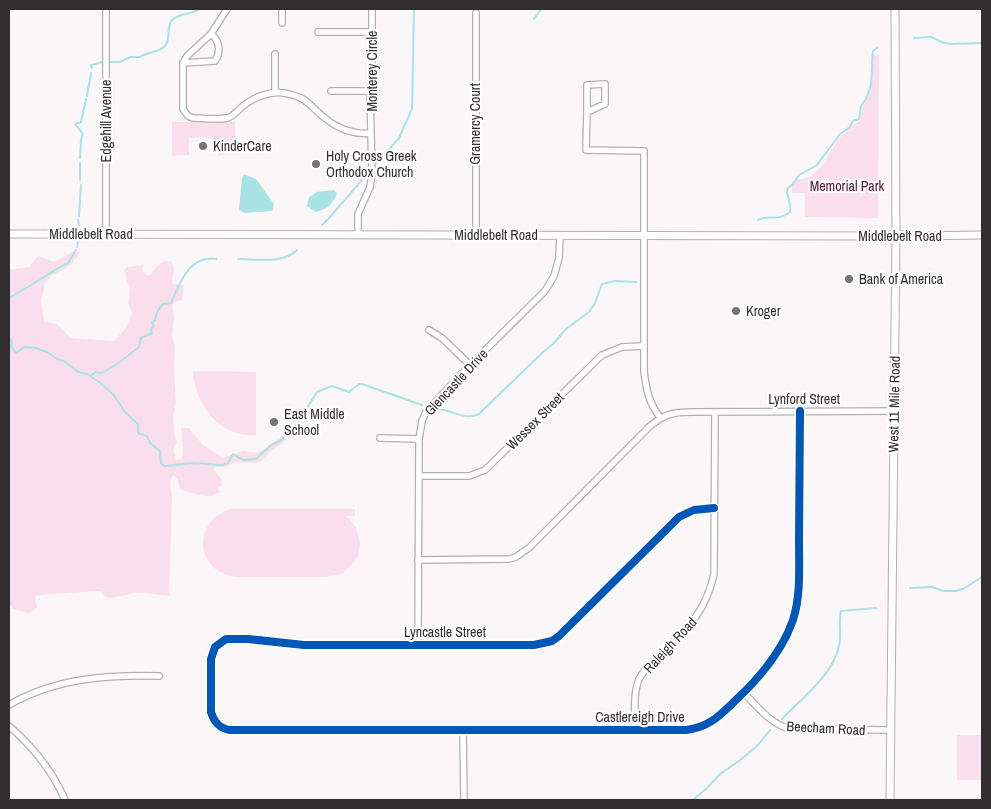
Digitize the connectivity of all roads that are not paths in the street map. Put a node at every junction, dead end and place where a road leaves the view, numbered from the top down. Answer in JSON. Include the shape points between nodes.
{"nodes":[{"id":1,"x":106,"y":9,"type":"edge"},
{"id":2,"x":228,"y":9,"type":"edge"},
{"id":3,"x":282,"y":9,"type":"edge"},
{"id":4,"x":372,"y":9,"type":"edge"},
{"id":5,"x":895,"y":9,"type":"edge"},
{"id":6,"x":476,"y":13,"type":"dead end"},
{"id":7,"x":282,"y":23,"type":"dead end"},
{"id":8,"x":318,"y":32,"type":"dead end"},
{"id":9,"x":372,"y":32,"type":"junction"},
{"id":10,"x":211,"y":34,"type":"junction"},
{"id":11,"x":276,"y":54,"type":"dead end"},
{"id":12,"x":183,"y":63,"type":"junction"},
{"id":13,"x":331,"y":91,"type":"dead end"},
{"id":14,"x":370,"y":91,"type":"junction"},
{"id":15,"x":275,"y":92,"type":"junction"},
{"id":16,"x":586,"y":112,"type":"junction"},
{"id":17,"x":371,"y":133,"type":"junction"},
{"id":18,"x":9,"y":234,"type":"edge"},
{"id":19,"x":106,"y":234,"type":"junction"},
{"id":20,"x":896,"y":234,"type":"junction"},
{"id":21,"x":358,"y":235,"type":"junction"},
{"id":22,"x":476,"y":235,"type":"junction"},
{"id":23,"x":560,"y":235,"type":"junction"},
{"id":24,"x":644,"y":235,"type":"junction"},
{"id":25,"x":982,"y":235,"type":"edge"},
{"id":26,"x":428,"y":330,"type":"dead end"},
{"id":27,"x":643,"y":346,"type":"junction"},
{"id":28,"x":470,"y":365,"type":"junction"},
{"id":29,"x":800,"y":411,"type":"junction"},
{"id":30,"x":894,"y":411,"type":"junction"},
{"id":31,"x":715,"y":412,"type":"junction"},
{"id":32,"x":660,"y":417,"type":"junction"},
{"id":33,"x":380,"y":438,"type":"dead end"},
{"id":34,"x":419,"y":440,"type":"junction"},
{"id":35,"x":420,"y":476,"type":"junction"},
{"id":36,"x":714,"y":508,"type":"junction"},
{"id":37,"x":418,"y":560,"type":"junction"},
{"id":38,"x":418,"y":645,"type":"junction"},
{"id":39,"x":159,"y":676,"type":"dead end"},
{"id":40,"x":744,"y":693,"type":"junction"},
{"id":41,"x":9,"y":705,"type":"edge"},
{"id":42,"x":9,"y":726,"type":"edge"},
{"id":43,"x":225,"y":729,"type":"joint"},
{"id":44,"x":635,"y":729,"type":"junction"},
{"id":45,"x":463,"y":730,"type":"junction"},
{"id":46,"x":891,"y":730,"type":"junction"},
{"id":47,"x":64,"y":800,"type":"edge"},
{"id":48,"x":464,"y":800,"type":"edge"},
{"id":49,"x":890,"y":800,"type":"edge"}],
"edges":[{"from":1,"to":19,"type":"street","name":"Edgehill Avenue"},
{"from":2,"to":10,"type":"street"},
{"from":3,"to":7,"type":"street"},
{"from":4,"to":9,"type":"street","name":"Monterey Circle"},
{"from":5,"to":20,"type":"street","name":"West 11 Mile Road"},
{"from":6,"to":22,"type":"street","name":"Gramercy Court"},
{"from":8,"to":9,"type":"street"},
{"from":9,"to":14,"type":"street","name":"Monterey Circle"},
{"from":10,"to":12,"type":"street"},
{"from":10,"to":12,"type":"street","via":[[219,43],[215,61]]},
{"from":11,"to":15,"type":"street"},
{"from":12,"to":15,"type":"street","via":[[184,109],[192,118],[228,118],[256,97]]},
{"from":13,"to":14,"type":"street"},
{"from":14,"to":17,"type":"street","name":"Monterey Circle"},
{"from":15,"to":17,"type":"street","via":[[296,95],[340,127],[361,134]]},
{"from":16,"to":16,"type":"street","via":[[604,104],[605,84],[587,84]]},
{"from":16,"to":24,"type":"street","via":[[586,150],[644,151]]},
{"from":17,"to":21,"type":"street","name":"Monterey Circle","via":[[372,175],[358,214]]},
{"from":18,"to":19,"type":"street","name":"Middlebelt Road"},
{"from":19,"to":21,"type":"street","name":"Middlebelt Road"},
{"from":20,"to":24,"type":"street","name":"Middlebelt Road"},
{"from":20,"to":25,"type":"street","name":"Middlebelt Road"},
{"from":20,"to":30,"type":"street","name":"West 11 Mile Road"},
{"from":21,"to":22,"type":"street","name":"Middlebelt Road"},
{"from":22,"to":23,"type":"street","name":"Middlebelt Road"},
{"from":23,"to":24,"type":"street","name":"Middlebelt Road"},
{"from":23,"to":28,"type":"street","name":"Glencastle Drive","via":[[559,258],[545,291]]},
{"from":24,"to":27,"type":"street"},
{"from":26,"to":28,"type":"street","via":[[442,338]]},
{"from":27,"to":32,"type":"street","via":[[646,386]]},
{"from":27,"to":35,"type":"street","name":"Wessex Street","via":[[622,347],[602,355],[486,470],[469,476]]},
{"from":28,"to":34,"type":"street","name":"Glencastle Drive","via":[[426,412]]},
{"from":29,"to":30,"type":"street","name":"Lynford Street"},
{"from":29,"to":31,"type":"street","name":"Lynford Street"},
{"from":29,"to":40,"type":"street","name":"Castlereigh Drive","via":[[797,604],[785,640]]},
{"from":30,"to":46,"type":"street","name":"West 11 Mile Road"},
{"from":31,"to":32,"type":"street","name":"Lynford Street","via":[[682,412]]},
{"from":31,"to":36,"type":"street","name":"Raleigh Road"},
{"from":32,"to":37,"type":"street","via":[[530,547],[516,557],[502,560]]},
{"from":33,"to":34,"type":"street"},
{"from":34,"to":35,"type":"street","name":"Glencastle Drive"},
{"from":35,"to":37,"type":"street","name":"Glencastle Drive"},
{"from":36,"to":38,"type":"street","name":"Lyncastle Street","via":[[694,510],[679,517],[552,641],[534,645]]},
{"from":36,"to":44,"type":"street","name":"Raleigh Road","via":[[714,574],[707,599],[695,620],[640,679]]},
{"from":37,"to":38,"type":"street","name":"Glencastle Drive"},
{"from":38,"to":43,"type":"street","name":"Lyncastle Street","via":[[304,645],[226,639],[215,647],[210,668],[211,712],[213,720]]},
{"from":39,"to":41,"type":"street","via":[[110,676],[70,681],[41,689]]},
{"from":40,"to":44,"type":"street","name":"Castlereigh Drive","via":[[713,722],[703,726],[686,730]]},
{"from":40,"to":46,"type":"street","name":"Beecham Road","via":[[777,725],[790,729]]},
{"from":42,"to":47,"type":"street","via":[[38,757]]},
{"from":43,"to":45,"type":"street","name":"Castlereigh Drive"},
{"from":44,"to":45,"type":"street","name":"Castlereigh Drive"},
{"from":45,"to":48,"type":"street"},
{"from":46,"to":49,"type":"street","name":"West 11 Mile Road"}]}
